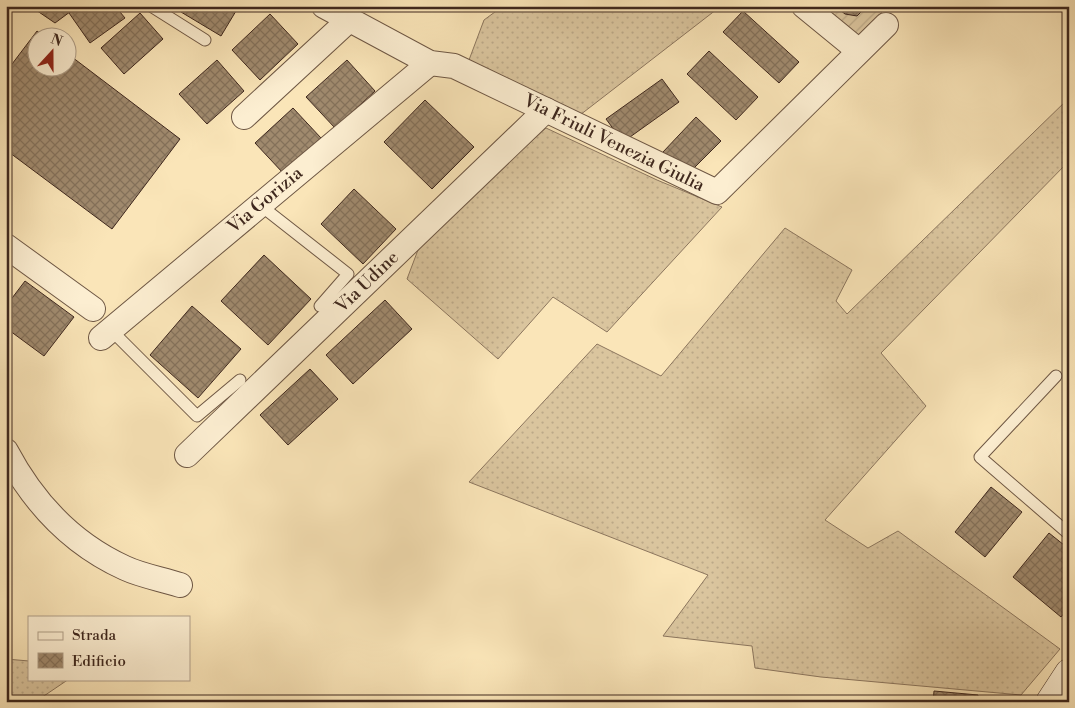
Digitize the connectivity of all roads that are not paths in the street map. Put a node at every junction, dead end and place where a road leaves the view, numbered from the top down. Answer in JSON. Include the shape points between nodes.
{"nodes":[{"id":1,"x":152,"y":6,"type":"edge"},
{"id":2,"x":324,"y":6,"type":"edge"},
{"id":3,"x":804,"y":6,"type":"edge"},
{"id":4,"x":349,"y":20,"type":"junction"},
{"id":5,"x":886,"y":24,"type":"dead end"},
{"id":6,"x":205,"y":40,"type":"dead end"},
{"id":7,"x":859,"y":51,"type":"junction"},
{"id":8,"x":430,"y":63,"type":"junction"},
{"id":9,"x":546,"y":110,"type":"junction"},
{"id":10,"x":244,"y":117,"type":"dead end"},
{"id":11,"x":260,"y":205,"type":"junction"},
{"id":12,"x":6,"y":246,"type":"edge"},
{"id":13,"x":320,"y":306,"type":"dead end"},
{"id":14,"x":93,"y":309,"type":"dead end"},
{"id":15,"x":106,"y":334,"type":"joint"},
{"id":16,"x":1056,"y":376,"type":"dead end"},
{"id":17,"x":240,"y":380,"type":"dead end"},
{"id":18,"x":6,"y":451,"type":"edge"},
{"id":19,"x":187,"y":455,"type":"dead end"},
{"id":20,"x":1069,"y":534,"type":"edge"},
{"id":21,"x":180,"y":585,"type":"dead end"},
{"id":22,"x":1069,"y":673,"type":"edge"},
{"id":23,"x":1050,"y":702,"type":"edge"}],
"edges":[{"from":1,"to":6,"type":"lane"},
{"from":2,"to":4,"type":"street","name":"Via Friuli Venezia Giulia"},
{"from":3,"to":7,"type":"street"},
{"from":4,"to":8,"type":"street","name":"Via Friuli Venezia Giulia"},
{"from":4,"to":10,"type":"street"},
{"from":5,"to":7,"type":"street","name":"Via Friuli Venezia Giulia"},
{"from":7,"to":9,"type":"street","name":"Via Friuli Venezia Giulia","via":[[716,192]]},
{"from":8,"to":9,"type":"street","name":"Via Friuli Venezia Giulia","via":[[454,66]]},
{"from":8,"to":11,"type":"street","name":"Via Gorizia"},
{"from":9,"to":19,"type":"street","name":"Via Udine"},
{"from":11,"to":13,"type":"lane","via":[[348,274]]},
{"from":11,"to":15,"type":"street","name":"Via Gorizia"},
{"from":12,"to":14,"type":"street"},
{"from":15,"to":17,"type":"lane","via":[[197,416]]},
{"from":16,"to":20,"type":"lane","via":[[980,457]]},
{"from":18,"to":21,"type":"street","via":[[20,477],[56,522],[90,549],[126,569]]},
{"from":22,"to":23,"type":"street"}]}
